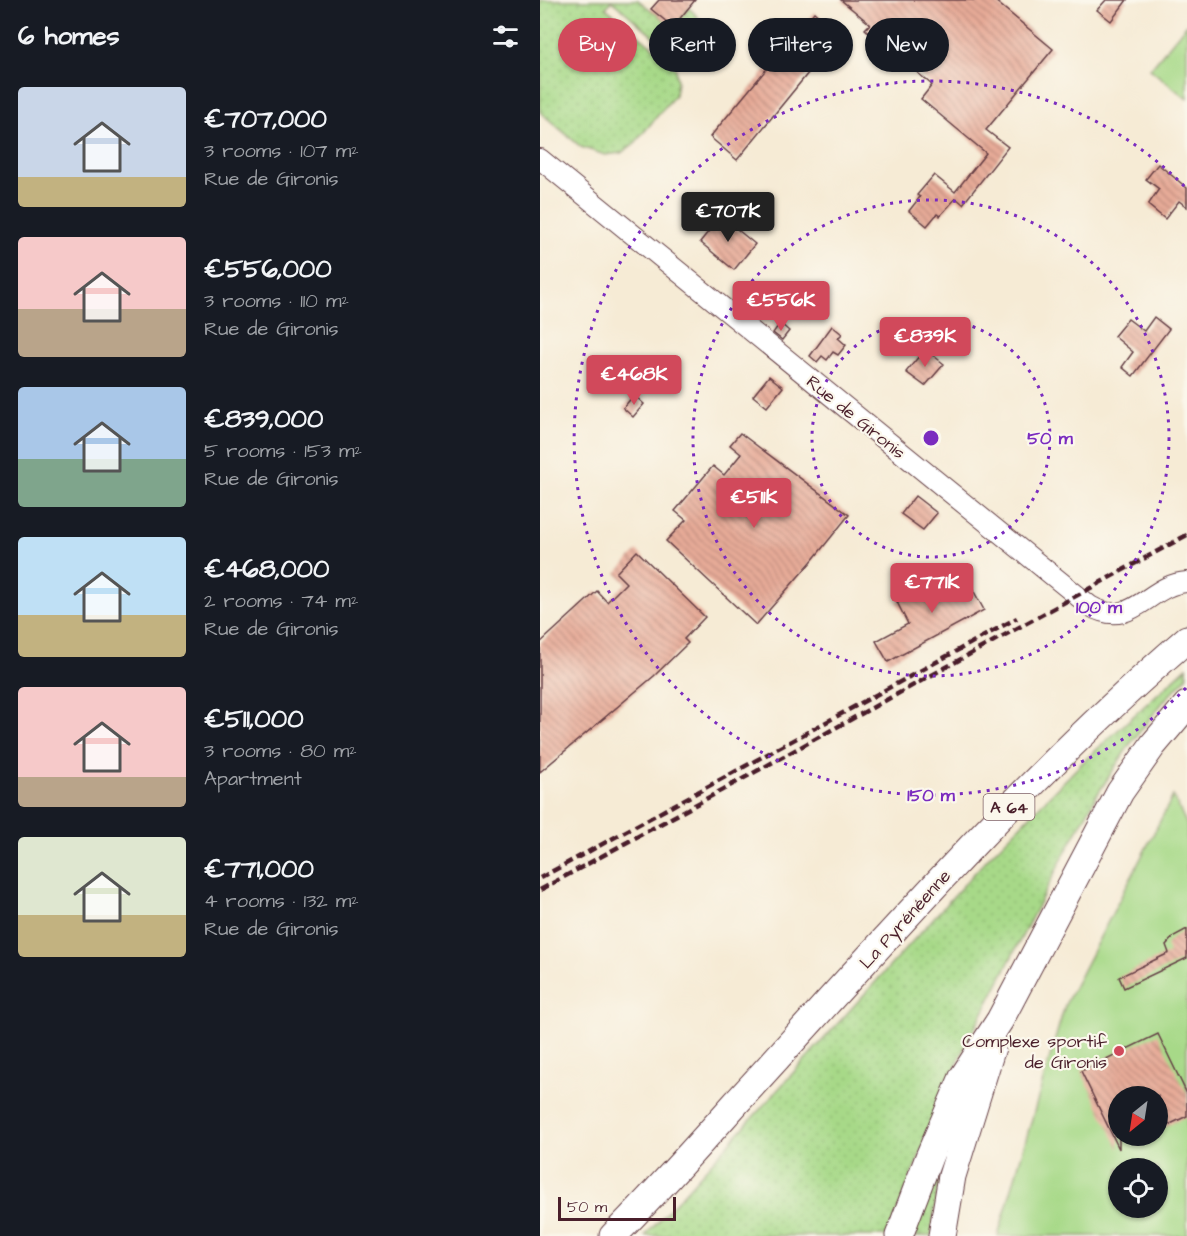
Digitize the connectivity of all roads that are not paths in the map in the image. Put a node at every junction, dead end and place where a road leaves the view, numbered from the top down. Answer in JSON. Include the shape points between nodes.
{"nodes":[{"id":1,"x":540,"y":159,"type":"edge"},
{"id":2,"x":1187,"y":582,"type":"edge"},
{"id":3,"x":1187,"y":639,"type":"edge"},
{"id":4,"x":1187,"y":705,"type":"edge"},
{"id":5,"x":1000,"y":1020,"type":"junction"},
{"id":6,"x":636,"y":1213,"type":"junction"},
{"id":7,"x":613,"y":1236,"type":"edge"},
{"id":8,"x":619,"y":1236,"type":"edge"},
{"id":9,"x":899,"y":1236,"type":"edge"},
{"id":10,"x":942,"y":1236,"type":"edge"}],
"edges":[{"from":1,"to":2,"type":"street","name":"Rue de Gironis","via":[[1090,606],[1106,614],[1118,614],[1170,586]]},
{"from":3,"to":6,"type":"highway","name":"La Pyrénéenne","number":"A 64","via":[[1115,702],[946,872]]},
{"from":4,"to":5,"type":"highway","via":[[1120,792]]},
{"from":5,"to":9,"type":"highway","via":[[963,1077]]},
{"from":5,"to":10,"type":"highway","via":[[952,1176]]},
{"from":6,"to":7,"type":"highway"},
{"from":6,"to":8,"type":"highway"}]}
